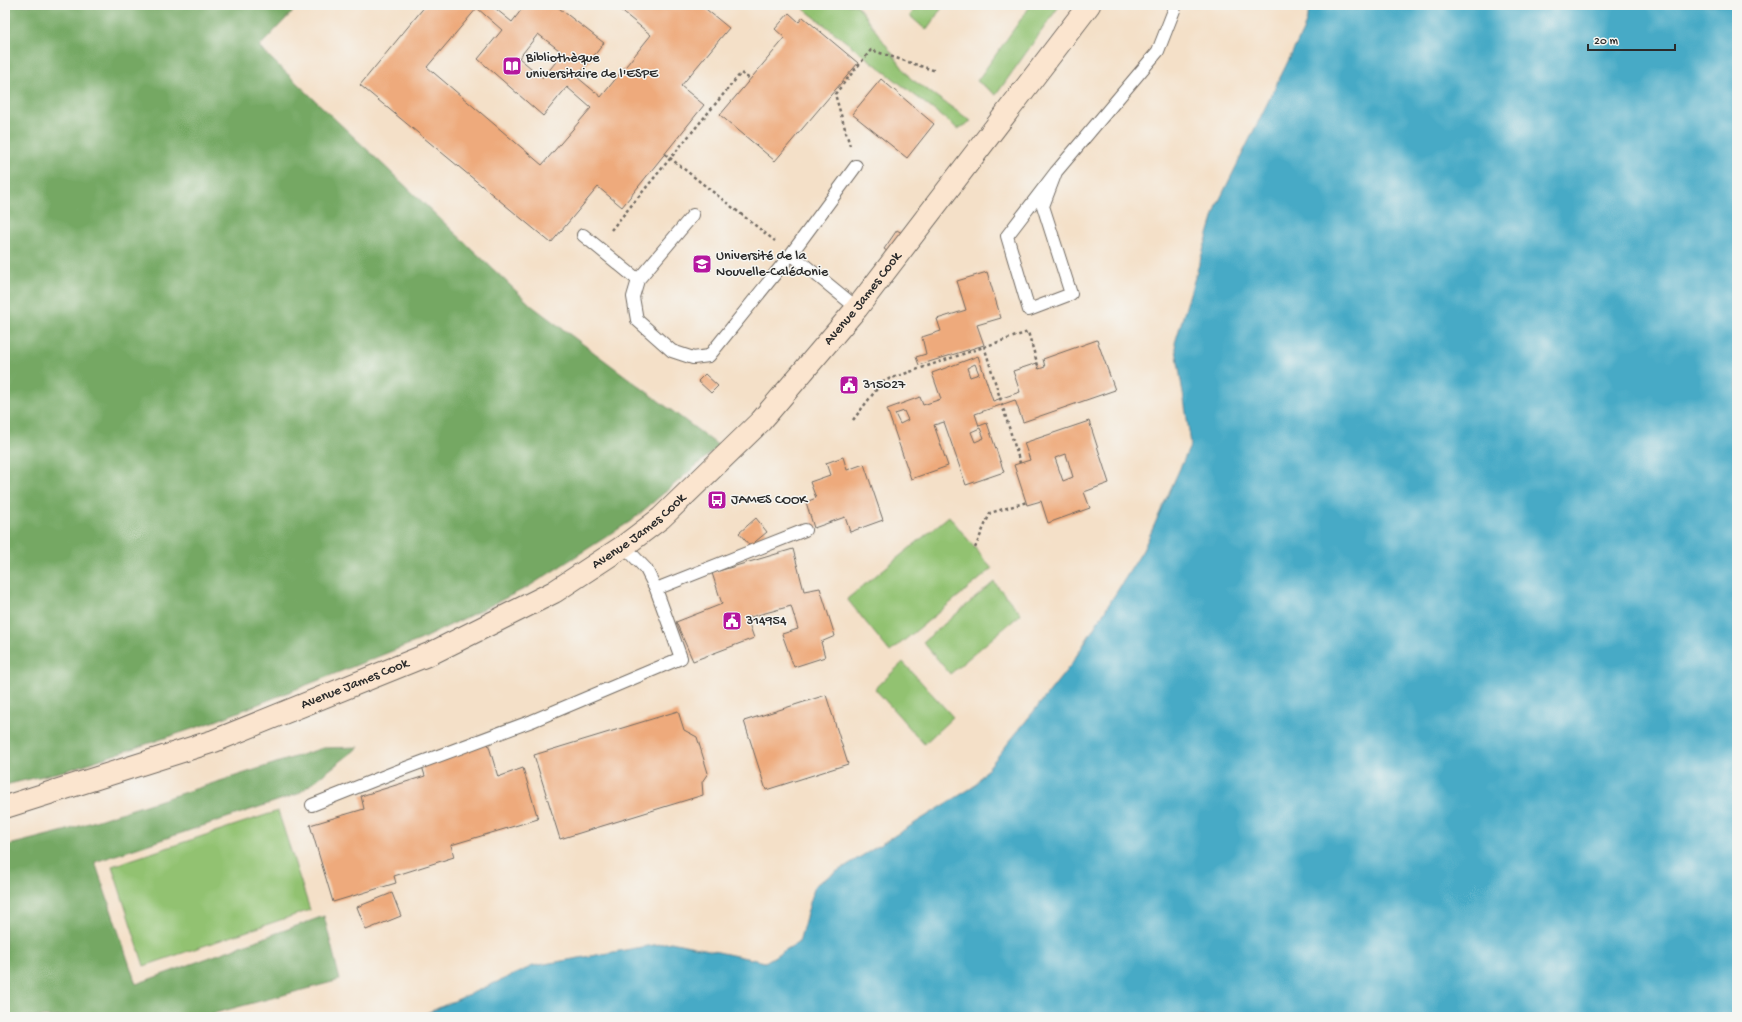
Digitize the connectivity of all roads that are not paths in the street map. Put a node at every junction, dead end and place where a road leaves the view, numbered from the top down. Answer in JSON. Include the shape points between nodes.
{"nodes":[{"id":1,"x":1088,"y":5,"type":"edge"},
{"id":2,"x":1176,"y":5,"type":"edge"},
{"id":3,"x":856,"y":166,"type":"road end"},
{"id":4,"x":1056,"y":172,"type":"junction"},
{"id":5,"x":693,"y":215,"type":"dead end"},
{"id":6,"x":583,"y":235,"type":"dead end"},
{"id":7,"x":791,"y":254,"type":"junction"},
{"id":8,"x":638,"y":280,"type":"junction"},
{"id":9,"x":857,"y":308,"type":"junction"},
{"id":10,"x":805,"y":530,"type":"dead end"},
{"id":11,"x":624,"y":546,"type":"junction"},
{"id":12,"x":656,"y":589,"type":"junction"},
{"id":13,"x":312,"y":806,"type":"dead end"},
{"id":14,"x":5,"y":807,"type":"edge"}],
"edges":[{"from":1,"to":9,"type":"main road","name":"Avenue James Cook"},
{"from":2,"to":4,"type":"lane","via":[[1158,51]]},
{"from":3,"to":7,"type":"lane"},
{"from":4,"to":4,"type":"lane","via":[[1008,236],[1029,310],[1071,294],[1043,206]]},
{"from":5,"to":8,"type":"lane"},
{"from":6,"to":8,"type":"lane"},
{"from":7,"to":8,"type":"lane","via":[[709,356],[693,358],[672,351],[637,320],[633,297]]},
{"from":7,"to":9,"type":"lane"},
{"from":9,"to":11,"type":"main road","name":"Avenue James Cook","via":[[761,421],[661,518]]},
{"from":10,"to":12,"type":"lane"},
{"from":11,"to":12,"type":"lane","via":[[646,569]]},
{"from":11,"to":14,"type":"main road","name":"Avenue James Cook","via":[[554,592],[432,653],[214,741]]},
{"from":12,"to":13,"type":"lane","via":[[681,658],[532,721],[394,772]]}]}
